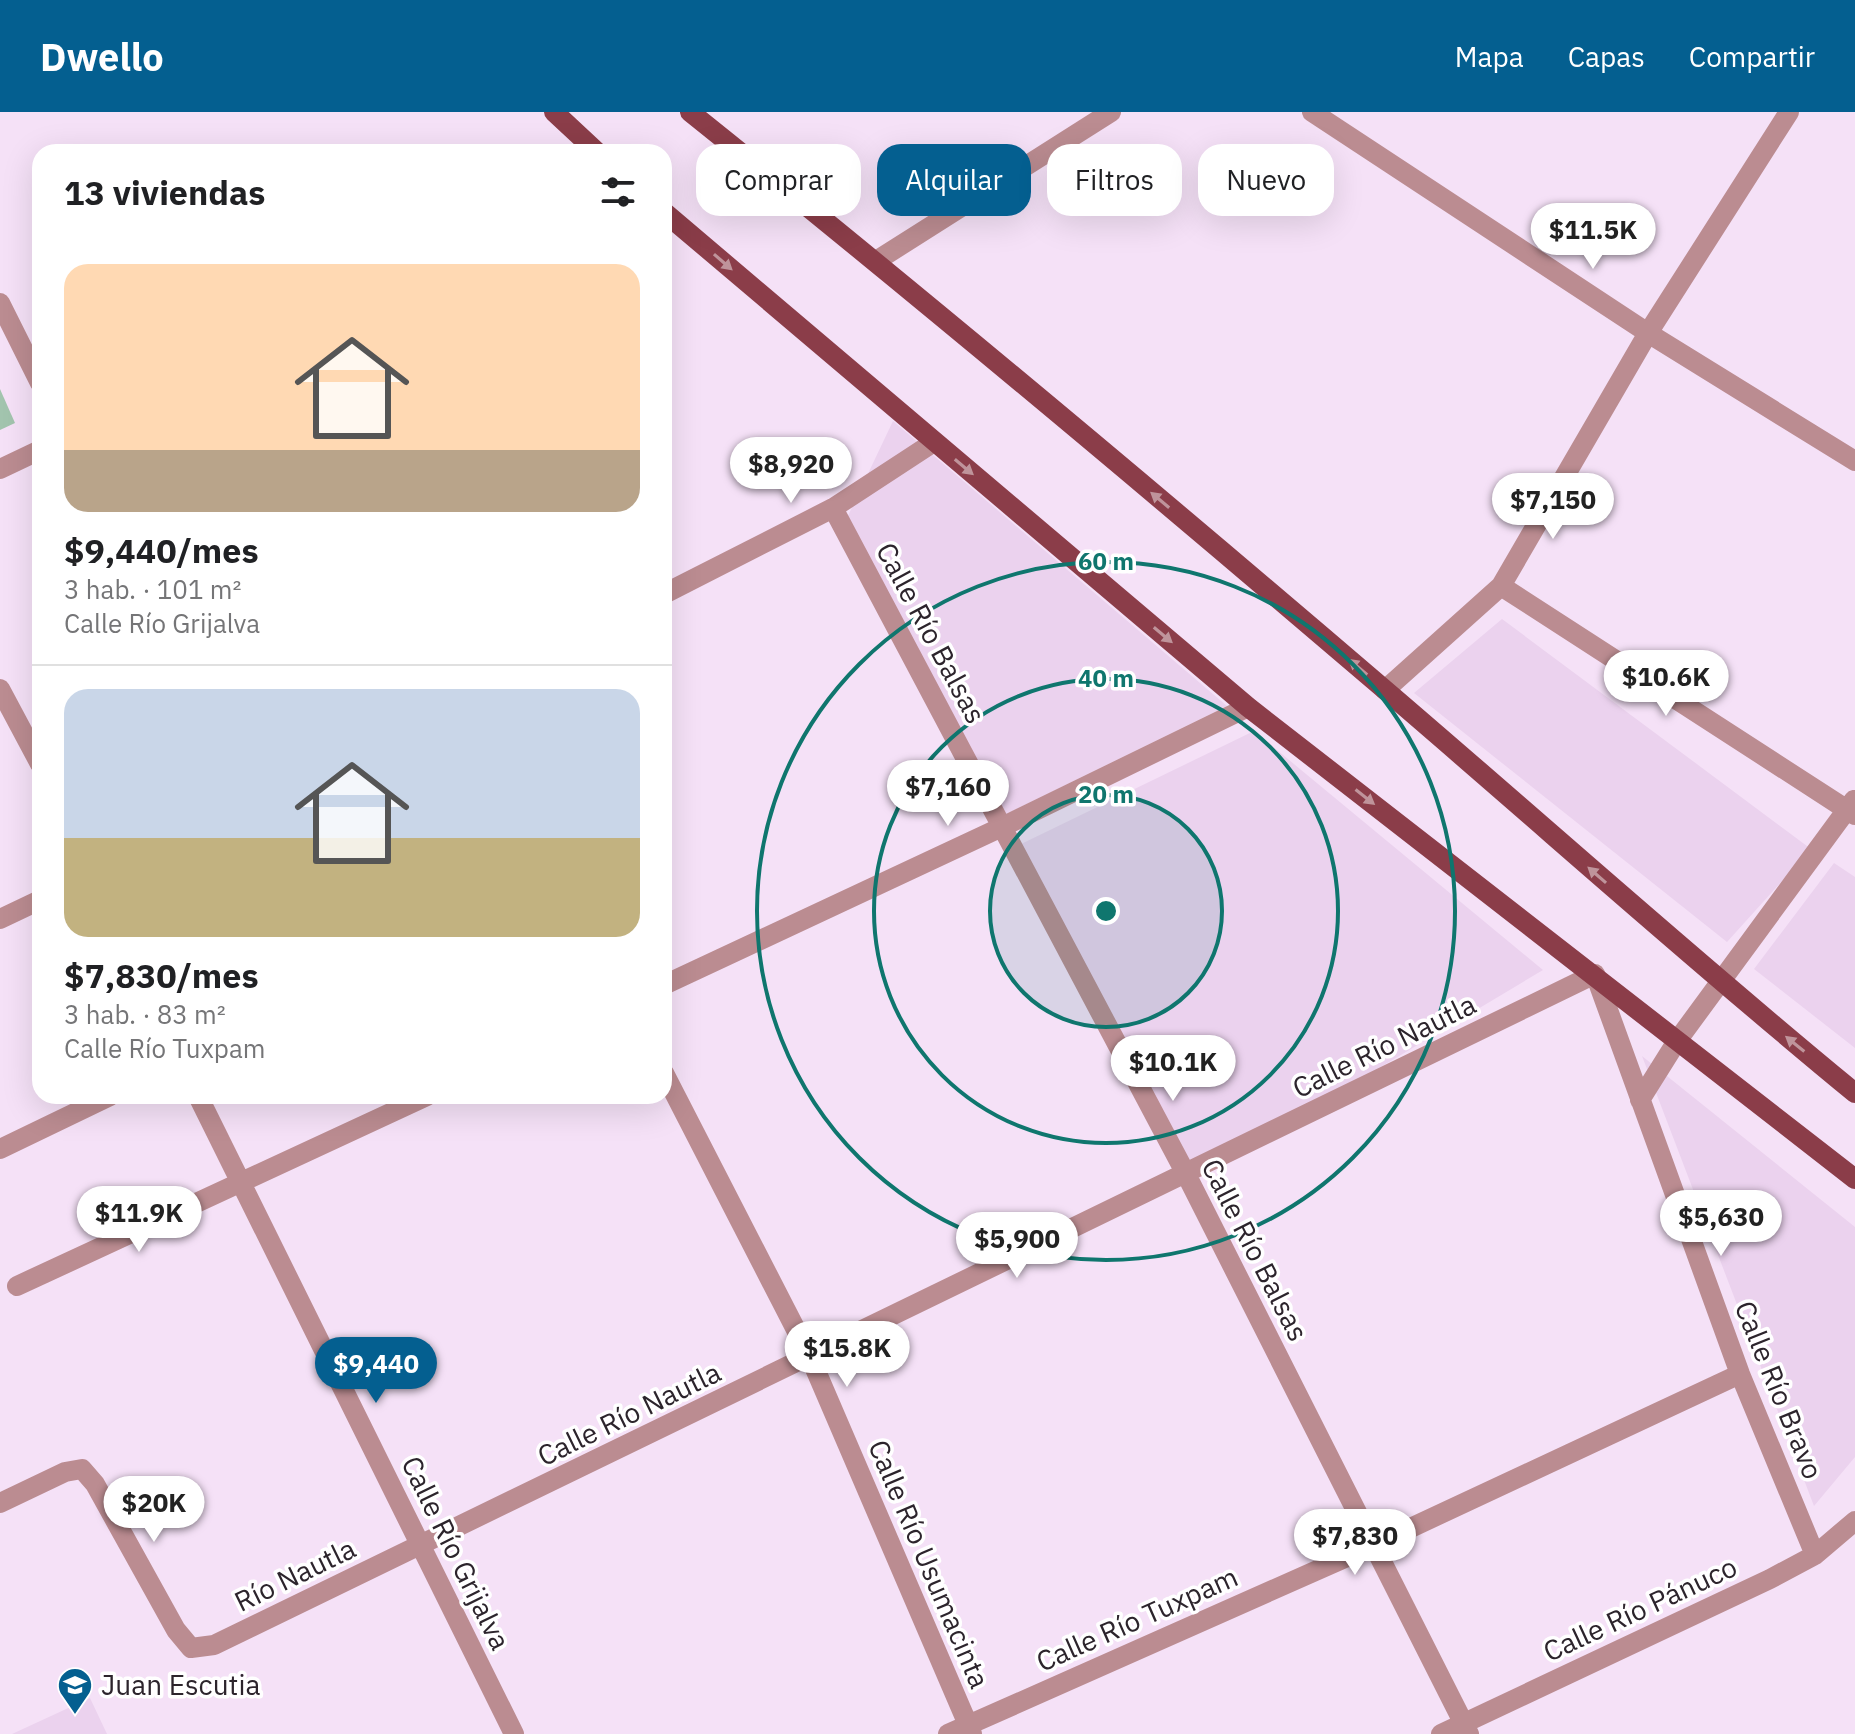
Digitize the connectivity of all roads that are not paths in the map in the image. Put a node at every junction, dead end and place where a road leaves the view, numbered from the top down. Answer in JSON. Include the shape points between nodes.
{"nodes":[{"id":1,"x":554,"y":112,"type":"edge"},
{"id":2,"x":690,"y":112,"type":"edge"},
{"id":3,"x":1111,"y":112,"type":"edge"},
{"id":4,"x":1312,"y":112,"type":"edge"},
{"id":5,"x":1789,"y":112,"type":"edge"},
{"id":6,"x":588,"y":144,"type":"edge"},
{"id":7,"x":672,"y":219,"type":"edge"},
{"id":8,"x":876,"y":261,"type":"junction"},
{"id":9,"x":0,"y":303,"type":"edge"},
{"id":10,"x":1648,"y":333,"type":"junction"},
{"id":11,"x":32,"y":367,"type":"edge"},
{"id":12,"x":934,"y":442,"type":"junction"},
{"id":13,"x":32,"y":454,"type":"edge"},
{"id":14,"x":1855,"y":461,"type":"edge"},
{"id":15,"x":0,"y":469,"type":"edge"},
{"id":16,"x":833,"y":508,"type":"junction"},
{"id":17,"x":1501,"y":586,"type":"junction"},
{"id":18,"x":672,"y":590,"type":"edge"},
{"id":19,"x":0,"y":689,"type":"edge"},
{"id":20,"x":1385,"y":690,"type":"junction"},
{"id":21,"x":1248,"y":707,"type":"junction"},
{"id":22,"x":32,"y":749,"type":"edge"},
{"id":23,"x":1853,"y":808,"type":"edge"},
{"id":24,"x":1004,"y":826,"type":"junction"},
{"id":25,"x":32,"y":904,"type":"edge"},
{"id":26,"x":0,"y":919,"type":"edge"},
{"id":27,"x":1595,"y":974,"type":"junction"},
{"id":28,"x":672,"y":981,"type":"edge"},
{"id":29,"x":1721,"y":983,"type":"junction"},
{"id":30,"x":1677,"y":1041,"type":"junction"},
{"id":31,"x":672,"y":1089,"type":"edge"},
{"id":32,"x":1855,"y":1093,"type":"edge"},
{"id":33,"x":1640,"y":1100,"type":"junction"},
{"id":34,"x":93,"y":1104,"type":"edge"},
{"id":35,"x":202,"y":1104,"type":"edge"},
{"id":36,"x":410,"y":1104,"type":"edge"},
{"id":37,"x":0,"y":1149,"type":"edge"},
{"id":38,"x":1186,"y":1174,"type":"junction"},
{"id":39,"x":1855,"y":1179,"type":"edge"},
{"id":40,"x":242,"y":1183,"type":"junction"},
{"id":41,"x":17,"y":1286,"type":"dead end"},
{"id":42,"x":810,"y":1357,"type":"junction"},
{"id":43,"x":1740,"y":1374,"type":"junction"},
{"id":44,"x":0,"y":1503,"type":"edge"},
{"id":45,"x":1855,"y":1521,"type":"edge"},
{"id":46,"x":1374,"y":1545,"type":"junction"},
{"id":47,"x":420,"y":1546,"type":"junction"},
{"id":48,"x":1815,"y":1555,"type":"junction"},
{"id":49,"x":1466,"y":1728,"type":"edge"},
{"id":50,"x":970,"y":1729,"type":"edge"},
{"id":51,"x":514,"y":1734,"type":"edge"},
{"id":52,"x":948,"y":1734,"type":"edge"},
{"id":53,"x":1441,"y":1734,"type":"edge"}],
"edges":[{"from":1,"to":6,"type":"main road"},
{"from":2,"to":8,"type":"main road"},
{"from":3,"to":8,"type":"street"},
{"from":4,"to":10,"type":"street"},
{"from":5,"to":10,"type":"street"},
{"from":7,"to":12,"type":"main road","one_way":true},
{"from":20,"to":8,"type":"main road","one_way":true},
{"from":9,"to":11,"type":"street"},
{"from":10,"to":14,"type":"street"},
{"from":10,"to":17,"type":"street"},
{"from":12,"to":16,"type":"street"},
{"from":12,"to":21,"type":"main road","one_way":true},
{"from":13,"to":15,"type":"street"},
{"from":16,"to":18,"type":"street"},
{"from":16,"to":24,"type":"street","name":"Calle Río Balsas"},
{"from":17,"to":20,"type":"street"},
{"from":17,"to":23,"type":"street"},
{"from":19,"to":22,"type":"street"},
{"from":29,"to":20,"type":"main road","one_way":true},
{"from":21,"to":24,"type":"street"},
{"from":21,"to":27,"type":"main road","one_way":true},
{"from":23,"to":29,"type":"street"},
{"from":24,"to":28,"type":"street"},
{"from":24,"to":38,"type":"street","name":"Calle Río Balsas"},
{"from":25,"to":26,"type":"street"},
{"from":27,"to":30,"type":"main road"},
{"from":27,"to":33,"type":"street","name":"Calle Río Bravo"},
{"from":27,"to":38,"type":"street","name":"Calle Río Nautla"},
{"from":29,"to":30,"type":"street"},
{"from":32,"to":29,"type":"main road","one_way":true},
{"from":30,"to":33,"type":"street"},
{"from":30,"to":39,"type":"main road"},
{"from":31,"to":42,"type":"street","name":"Calle Río Usumacinta"},
{"from":33,"to":43,"type":"street","name":"Calle Río Bravo"},
{"from":34,"to":37,"type":"street"},
{"from":35,"to":40,"type":"street","name":"Calle Río Grijalva"},
{"from":36,"to":40,"type":"street"},
{"from":38,"to":42,"type":"street","name":"Calle Río Nautla"},
{"from":38,"to":46,"type":"street","name":"Calle Río Balsas"},
{"from":40,"to":41,"type":"street"},
{"from":40,"to":47,"type":"street","name":"Calle Río Grijalva"},
{"from":42,"to":47,"type":"street","name":"Calle Río Nautla"},
{"from":42,"to":50,"type":"street","name":"Calle Río Usumacinta"},
{"from":43,"to":46,"type":"street","name":"Calle Río Tuxpam"},
{"from":43,"to":48,"type":"street","name":"Calle Río Bravo"},
{"from":44,"to":47,"type":"street","name":"Río Nautla","via":[[82,1469],[191,1648],[214,1645]]},
{"from":45,"to":48,"type":"street","name":"Calle Río Pánuco"},
{"from":46,"to":49,"type":"street","name":"Calle Río Balsas"},
{"from":46,"to":50,"type":"street","name":"Calle Río Tuxpam"},
{"from":47,"to":51,"type":"street","name":"Calle Río Grijalva"},
{"from":48,"to":49,"type":"street","name":"Calle Río Pánuco"},
{"from":49,"to":53,"type":"street","name":"Calle Río Pánuco"},
{"from":50,"to":52,"type":"street","name":"Calle Río Tuxpam"}]}
